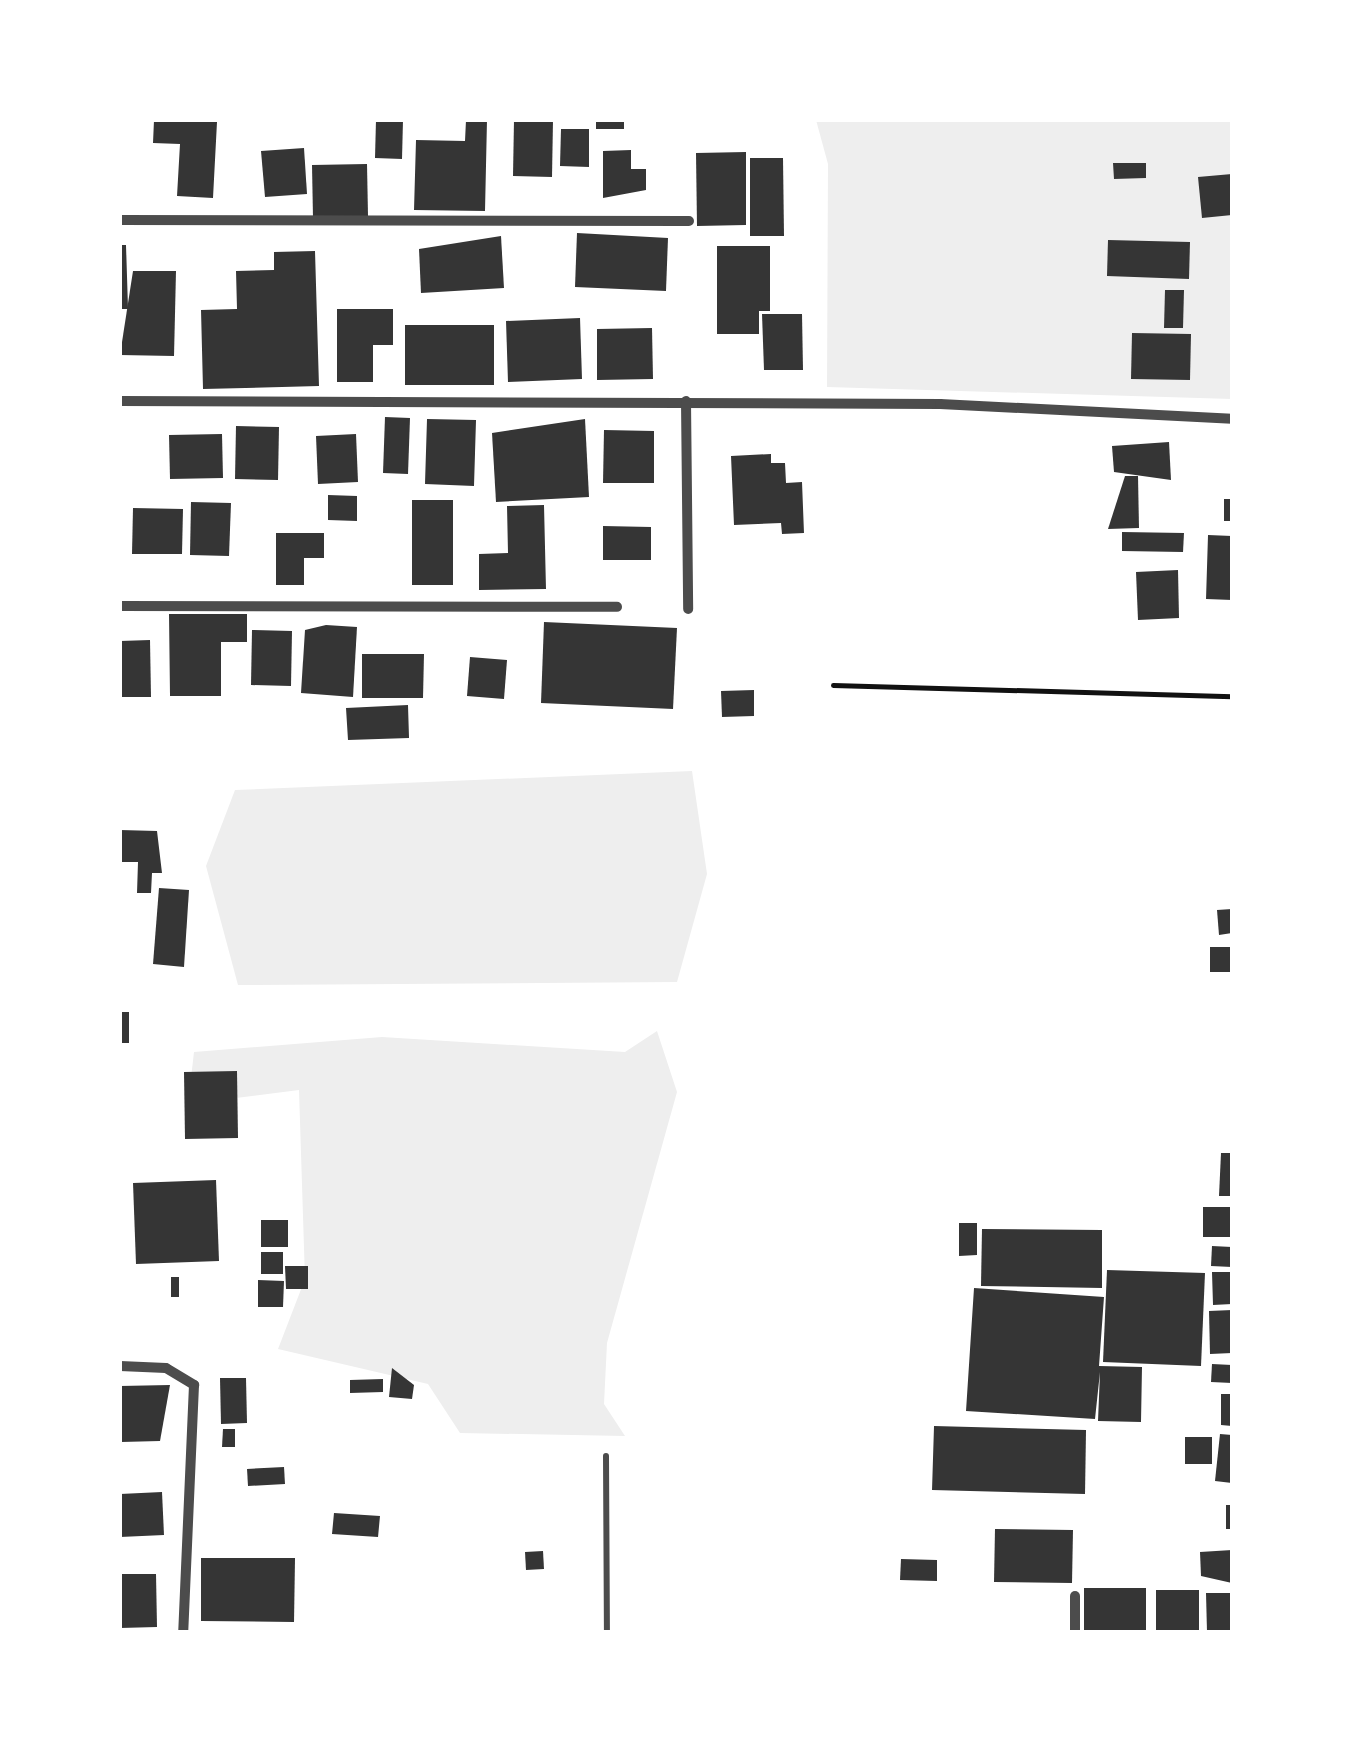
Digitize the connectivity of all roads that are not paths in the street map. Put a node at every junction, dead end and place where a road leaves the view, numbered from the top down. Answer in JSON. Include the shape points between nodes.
{"nodes":[{"id":1,"x":120,"y":220,"type":"edge"},
{"id":2,"x":689,"y":221,"type":"dead end"},
{"id":3,"x":120,"y":401,"type":"edge"},
{"id":4,"x":686,"y":401,"type":"junction"},
{"id":5,"x":1232,"y":418,"type":"edge"},
{"id":6,"x":120,"y":606,"type":"edge"},
{"id":7,"x":617,"y":607,"type":"dead end"},
{"id":8,"x":688,"y":609,"type":"dead end"},
{"id":9,"x":120,"y":1366,"type":"edge"},
{"id":10,"x":606,"y":1456,"type":"dead end"},
{"id":11,"x":1076,"y":1596,"type":"dead end"},
{"id":12,"x":182,"y":1632,"type":"edge"},
{"id":13,"x":606,"y":1632,"type":"edge"},
{"id":14,"x":1075,"y":1632,"type":"edge"}],
"edges":[{"from":1,"to":2,"type":"street"},
{"from":3,"to":4,"type":"street"},
{"from":4,"to":5,"type":"street"},
{"from":4,"to":8,"type":"street"},
{"from":6,"to":7,"type":"street"},
{"from":9,"to":12,"type":"street","via":[[166,1368],[194,1385]]},
{"from":10,"to":13,"type":"lane"},
{"from":11,"to":14,"type":"street"}]}
